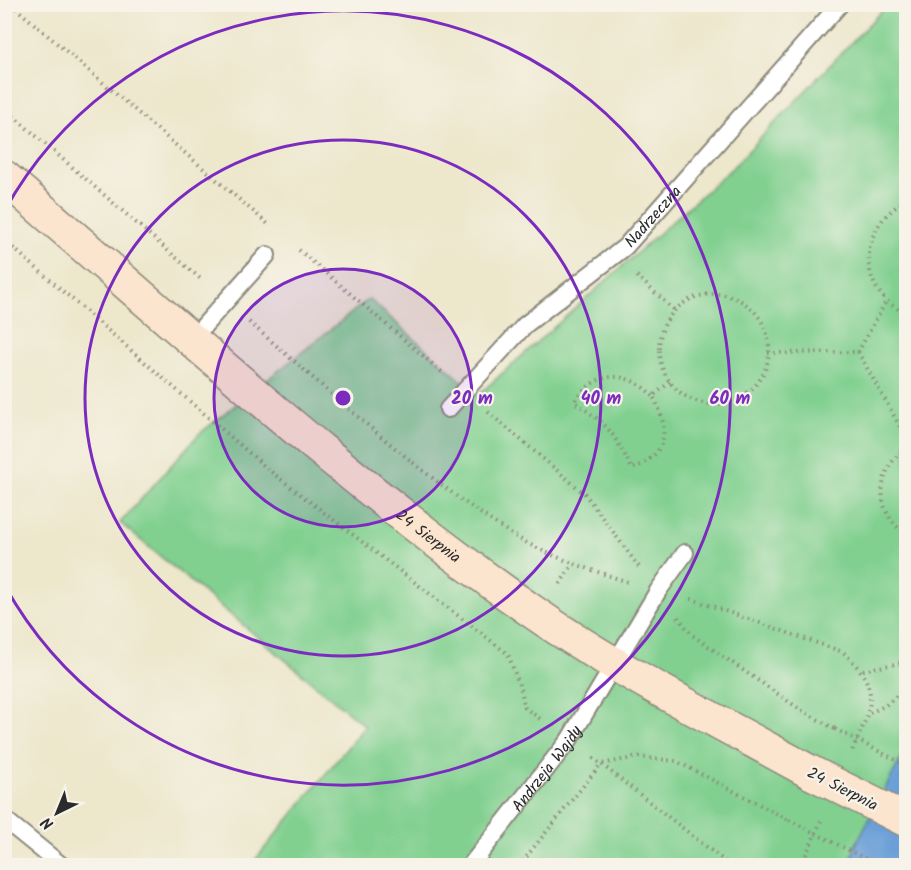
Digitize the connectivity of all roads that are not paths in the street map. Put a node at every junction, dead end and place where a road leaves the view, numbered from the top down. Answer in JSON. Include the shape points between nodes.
{"nodes":[{"id":1,"x":840,"y":4,"type":"edge"},
{"id":2,"x":4,"y":177,"type":"edge"},
{"id":3,"x":267,"y":255,"type":"dead end"},
{"id":4,"x":192,"y":339,"type":"junction"},
{"id":5,"x":448,"y":409,"type":"dead end"},
{"id":6,"x":685,"y":553,"type":"dead end"},
{"id":7,"x":614,"y":664,"type":"junction"},
{"id":8,"x":4,"y":819,"type":"edge"},
{"id":9,"x":906,"y":820,"type":"edge"},
{"id":10,"x":62,"y":866,"type":"edge"},
{"id":11,"x":470,"y":866,"type":"edge"}],
"edges":[{"from":1,"to":5,"type":"lane","name":"Nadrzeczna","via":[[625,247],[525,325]]},
{"from":2,"to":4,"type":"main road","name":"24 Sierpnia"},
{"from":3,"to":4,"type":"lane"},
{"from":4,"to":7,"type":"main road","name":"24 Sierpnia","via":[[300,434],[417,528],[537,615]]},
{"from":6,"to":7,"type":"lane","name":"Andrzeja Wajdy"},
{"from":7,"to":9,"type":"main road","name":"24 Sierpnia","bridge":true},
{"from":7,"to":11,"type":"lane","name":"Andrzeja Wajdy","via":[[569,740]]},
{"from":8,"to":10,"type":"lane"}]}
